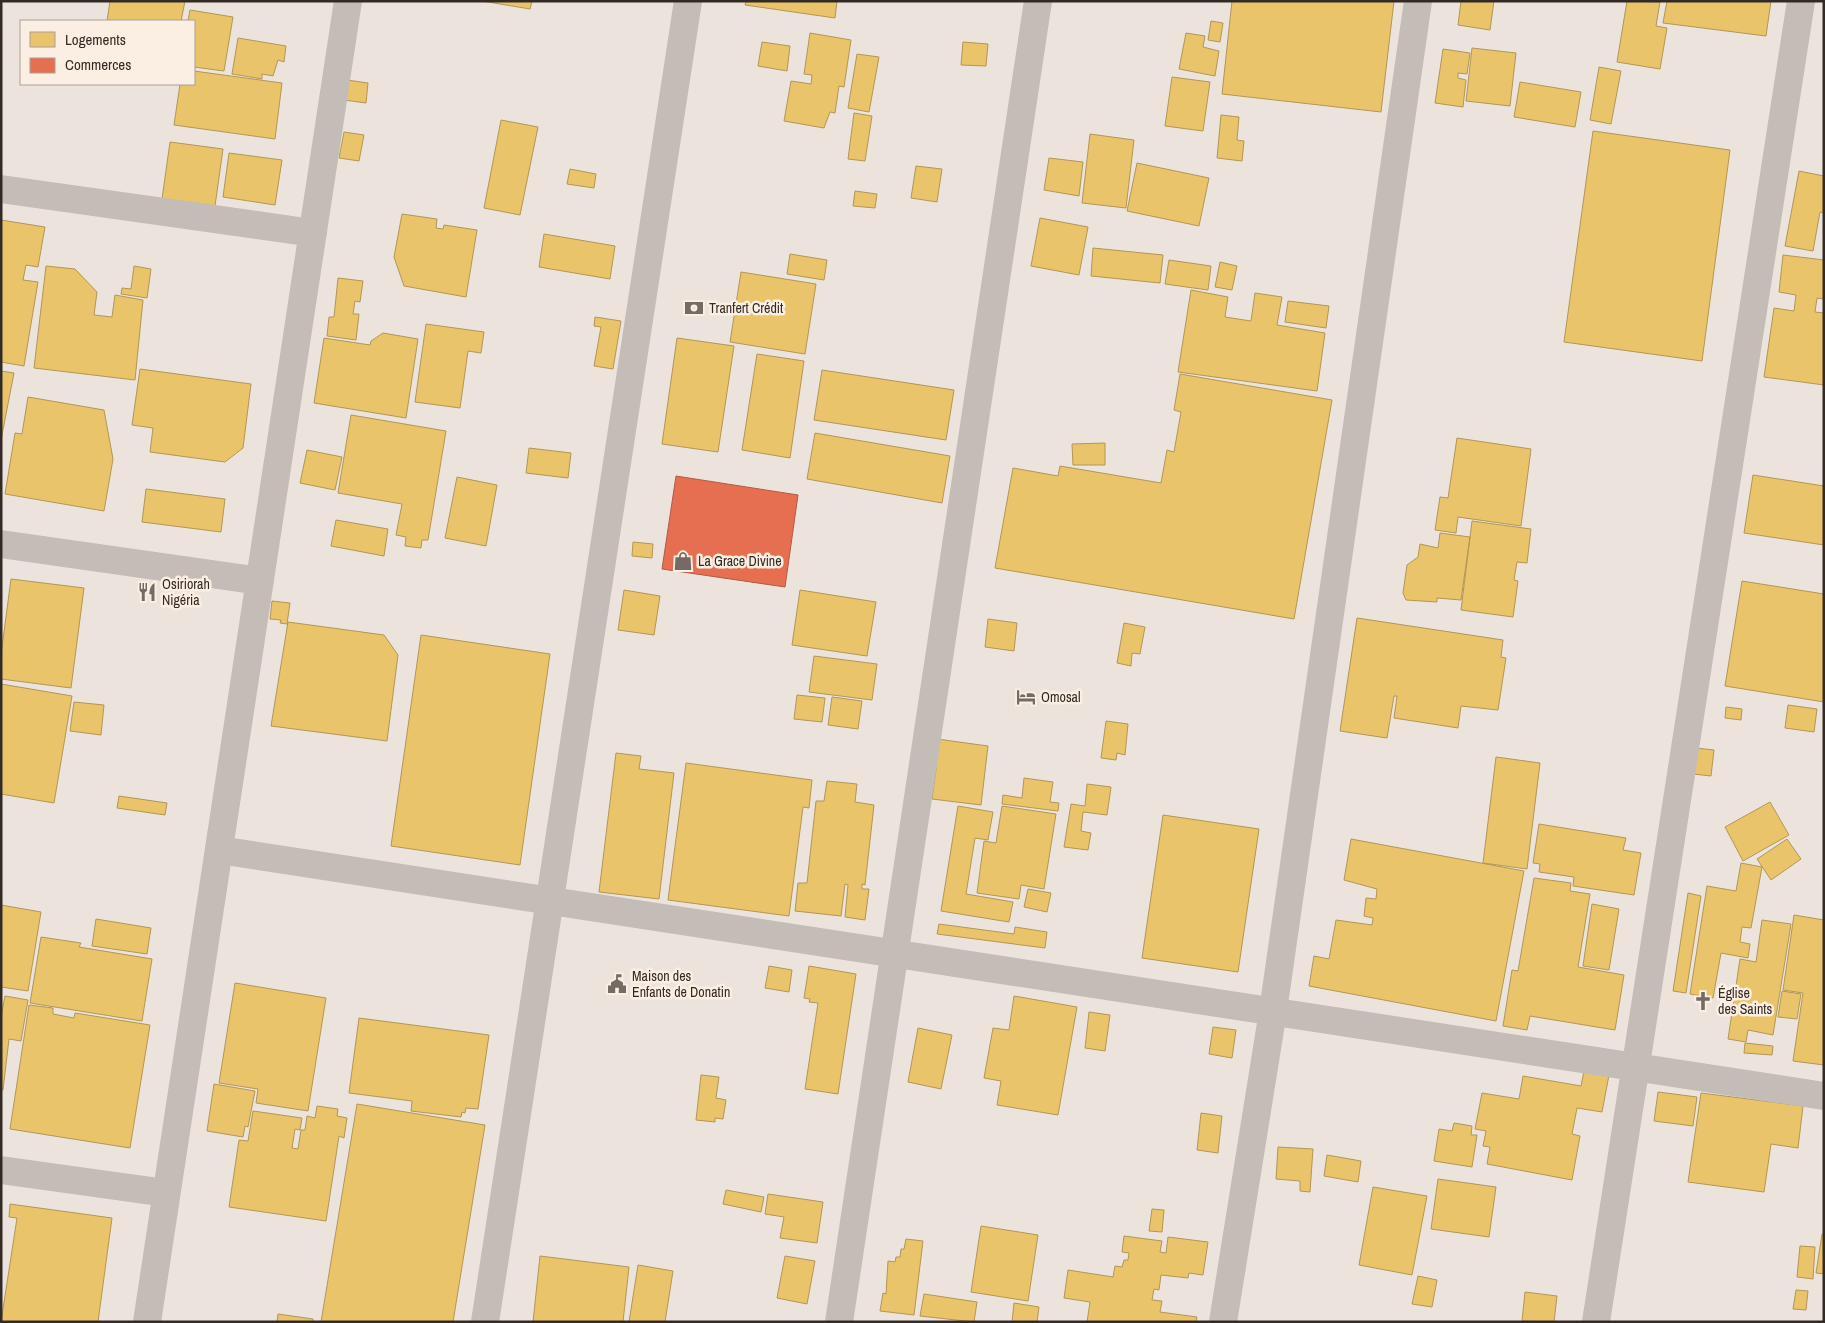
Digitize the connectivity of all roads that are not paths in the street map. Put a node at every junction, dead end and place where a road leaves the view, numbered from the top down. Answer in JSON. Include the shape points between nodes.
{"nodes":[{"id":1,"x":348,"y":1,"type":"edge"},
{"id":2,"x":688,"y":1,"type":"edge"},
{"id":3,"x":1038,"y":1,"type":"edge"},
{"id":4,"x":1418,"y":1,"type":"edge"},
{"id":5,"x":1801,"y":1,"type":"edge"},
{"id":6,"x":1,"y":189,"type":"edge"},
{"id":7,"x":313,"y":233,"type":"junction"},
{"id":8,"x":1,"y":544,"type":"edge"},
{"id":9,"x":260,"y":581,"type":"junction"},
{"id":10,"x":219,"y":850,"type":"junction"},
{"id":11,"x":550,"y":901,"type":"junction"},
{"id":12,"x":895,"y":953,"type":"junction"},
{"id":13,"x":1274,"y":1012,"type":"junction"},
{"id":14,"x":1635,"y":1067,"type":"junction"},
{"id":15,"x":1824,"y":1096,"type":"edge"},
{"id":16,"x":1,"y":1170,"type":"edge"},
{"id":17,"x":166,"y":1193,"type":"junction"},
{"id":18,"x":147,"y":1322,"type":"edge"},
{"id":19,"x":485,"y":1322,"type":"edge"},
{"id":20,"x":839,"y":1322,"type":"edge"},
{"id":21,"x":1223,"y":1322,"type":"edge"},
{"id":22,"x":1596,"y":1322,"type":"edge"}],
"edges":[{"from":1,"to":7,"type":"street"},
{"from":2,"to":11,"type":"street"},
{"from":3,"to":12,"type":"street"},
{"from":4,"to":13,"type":"street"},
{"from":5,"to":14,"type":"street"},
{"from":6,"to":7,"type":"street"},
{"from":7,"to":9,"type":"street"},
{"from":8,"to":9,"type":"street"},
{"from":9,"to":10,"type":"street"},
{"from":10,"to":11,"type":"street"},
{"from":10,"to":17,"type":"street"},
{"from":11,"to":12,"type":"street"},
{"from":11,"to":19,"type":"street"},
{"from":12,"to":13,"type":"street"},
{"from":12,"to":20,"type":"street"},
{"from":13,"to":14,"type":"street"},
{"from":13,"to":21,"type":"street"},
{"from":14,"to":15,"type":"street"},
{"from":14,"to":22,"type":"street"},
{"from":16,"to":17,"type":"street"},
{"from":17,"to":18,"type":"street"}]}
